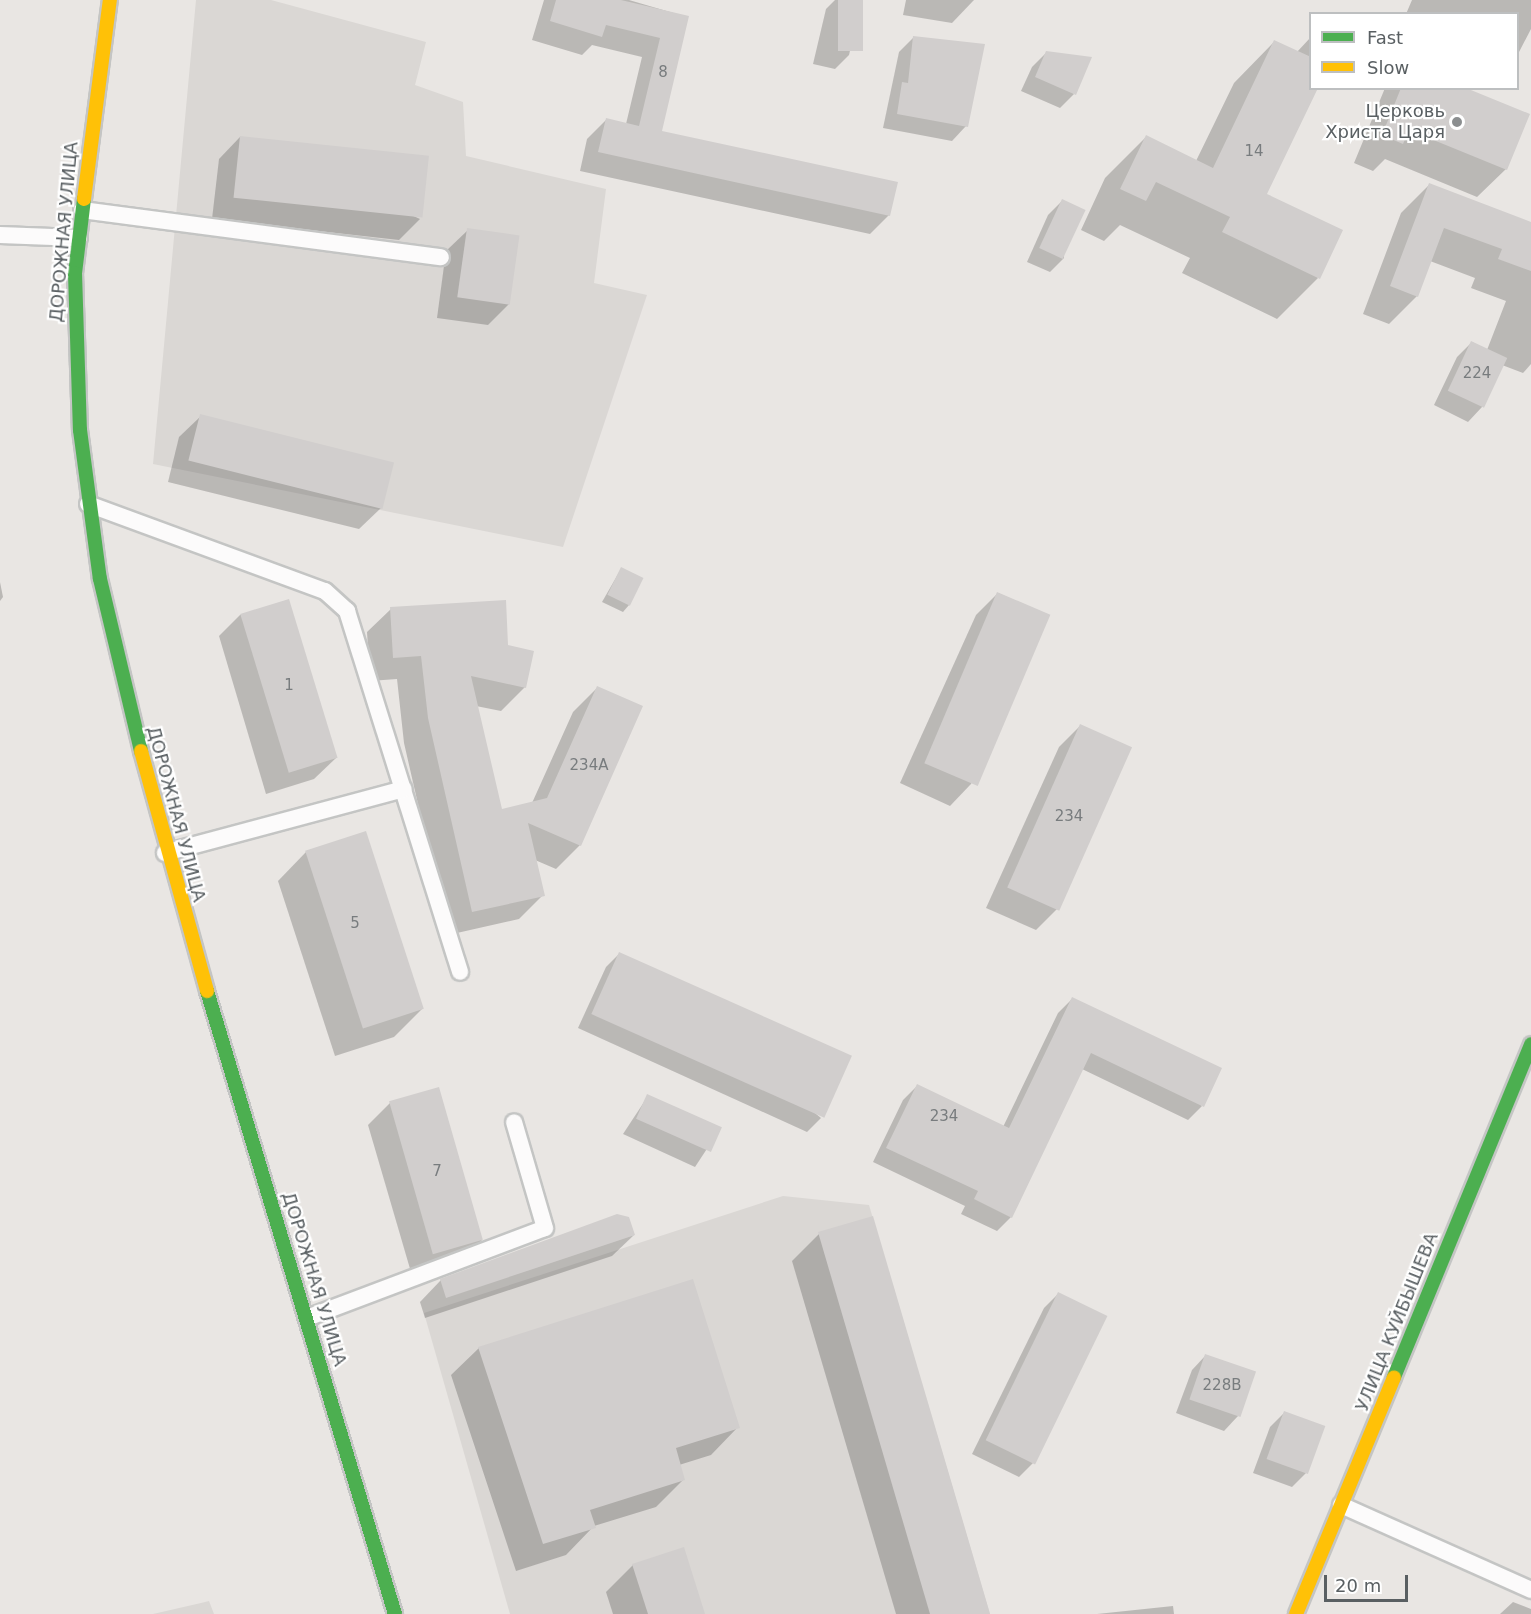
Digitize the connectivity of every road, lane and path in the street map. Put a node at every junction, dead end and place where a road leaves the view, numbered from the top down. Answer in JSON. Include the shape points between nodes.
{"nodes":[{"id":1,"x":110,"y":0,"type":"edge"},
{"id":2,"x":82,"y":210,"type":"junction"},
{"id":3,"x":0,"y":235,"type":"edge"},
{"id":4,"x":79,"y":238,"type":"junction"},
{"id":5,"x":441,"y":257,"type":"dead end"},
{"id":6,"x":88,"y":504,"type":"junction"},
{"id":7,"x":404,"y":789,"type":"junction"},
{"id":8,"x":165,"y":853,"type":"junction"},
{"id":9,"x":460,"y":972,"type":"dead end"},
{"id":10,"x":1531,"y":1044,"type":"edge"},
{"id":11,"x":514,"y":1122,"type":"dead end"},
{"id":12,"x":307,"y":1318,"type":"junction"},
{"id":13,"x":1341,"y":1505,"type":"junction"},
{"id":14,"x":1531,"y":1590,"type":"edge"},
{"id":15,"x":395,"y":1614,"type":"edge"},
{"id":16,"x":1296,"y":1614,"type":"edge"}],
"edges":[{"from":1,"to":2,"type":"street","name":"ДОРОЖНАЯ УЛИЦА"},
{"from":2,"to":4,"type":"street","name":"ДОРОЖНАЯ УЛИЦА"},
{"from":2,"to":5,"type":"lane"},
{"from":3,"to":4,"type":"lane"},
{"from":4,"to":6,"type":"street","name":"ДОРОЖНАЯ УЛИЦА","via":[[74,342]]},
{"from":6,"to":7,"type":"lane","via":[[335,597],[347,611]]},
{"from":6,"to":8,"type":"street","name":"ДОРОЖНАЯ УЛИЦА","via":[[122,681]]},
{"from":7,"to":8,"type":"lane"},
{"from":7,"to":9,"type":"lane"},
{"from":8,"to":12,"type":"street","name":"ДОРОЖНАЯ УЛИЦА"},
{"from":10,"to":13,"type":"street","name":"УЛИЦА КУЙБЫШЕВА"},
{"from":11,"to":12,"type":"lane","via":[[545,1228]]},
{"from":12,"to":15,"type":"street","name":"ДОРОЖНАЯ УЛИЦА"},
{"from":13,"to":14,"type":"lane"},
{"from":13,"to":16,"type":"street","name":"УЛИЦА КУЙБЫШЕВА"}]}
